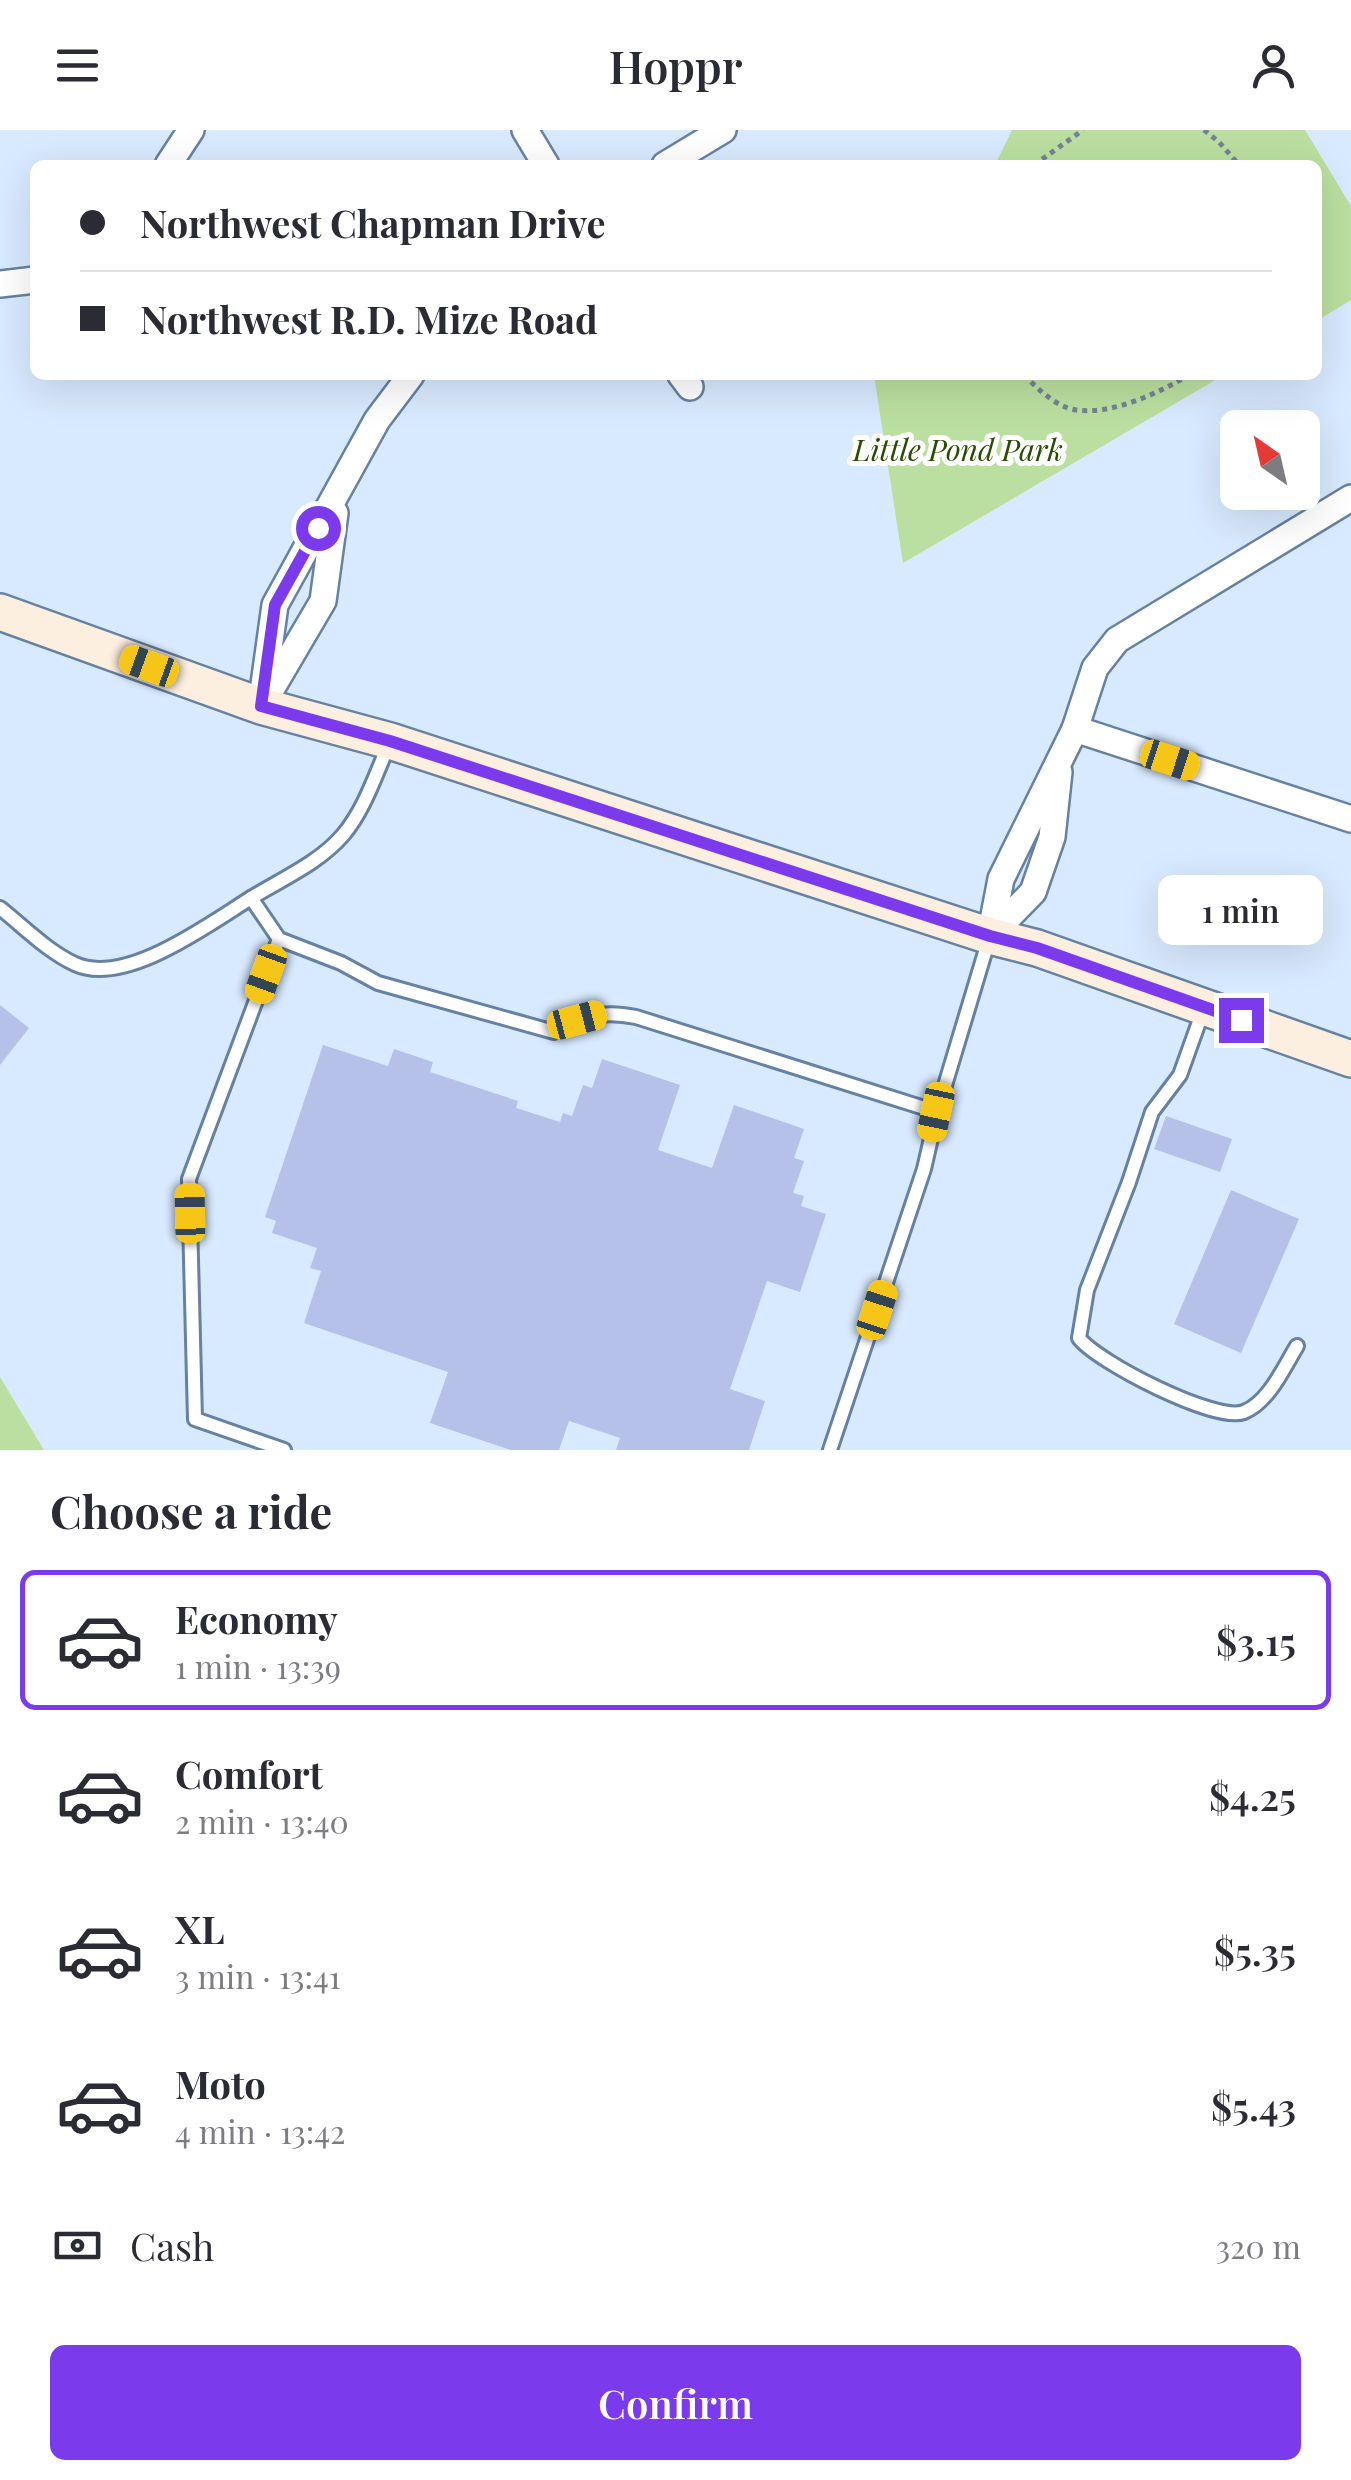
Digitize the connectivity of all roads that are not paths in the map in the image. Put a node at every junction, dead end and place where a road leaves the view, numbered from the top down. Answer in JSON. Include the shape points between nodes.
{"nodes":[{"id":1,"x":191,"y":130,"type":"edge"},
{"id":2,"x":525,"y":130,"type":"edge"},
{"id":3,"x":723,"y":130,"type":"edge"},
{"id":4,"x":171,"y":160,"type":"edge"},
{"id":5,"x":543,"y":160,"type":"edge"},
{"id":6,"x":674,"y":160,"type":"edge"},
{"id":7,"x":30,"y":281,"type":"edge"},
{"id":8,"x":0,"y":284,"type":"edge"},
{"id":9,"x":407,"y":380,"type":"edge"},
{"id":10,"x":354,"y":462,"type":"junction"},
{"id":11,"x":1351,"y":498,"type":"edge"},
{"id":12,"x":0,"y":612,"type":"edge"},
{"id":13,"x":261,"y":706,"type":"junction"},
{"id":14,"x":1075,"y":729,"type":"junction"},
{"id":15,"x":390,"y":741,"type":"junction"},
{"id":16,"x":1351,"y":819,"type":"edge"},
{"id":17,"x":251,"y":898,"type":"junction"},
{"id":18,"x":0,"y":908,"type":"edge"},
{"id":19,"x":990,"y":936,"type":"junction"},
{"id":20,"x":279,"y":939,"type":"junction"},
{"id":21,"x":1204,"y":1007,"type":"junction"},
{"id":22,"x":1351,"y":1059,"type":"edge"},
{"id":23,"x":936,"y":1112,"type":"junction"},
{"id":24,"x":1296,"y":1346,"type":"dead end"},
{"id":25,"x":284,"y":1450,"type":"edge"},
{"id":26,"x":830,"y":1450,"type":"edge"}],
"edges":[{"from":1,"to":4,"type":"street"},
{"from":2,"to":5,"type":"street"},
{"from":3,"to":6,"type":"street"},
{"from":7,"to":8,"type":"street"},
{"from":9,"to":10,"type":"street"},
{"from":10,"to":13,"type":"street","via":[[275,605]]},
{"from":10,"to":13,"type":"street","via":[[333,517],[323,601]]},
{"from":11,"to":14,"type":"street","via":[[1117,640],[1095,668]]},
{"from":12,"to":13,"type":"main road"},
{"from":13,"to":15,"type":"main road"},
{"from":14,"to":16,"type":"street"},
{"from":14,"to":19,"type":"street","via":[[1001,879]]},
{"from":15,"to":17,"type":"lane","via":[[343,834],[316,859]]},
{"from":15,"to":19,"type":"main road"},
{"from":17,"to":18,"type":"lane","via":[[127,966],[78,966]]},
{"from":17,"to":20,"type":"lane"},
{"from":19,"to":21,"type":"main road"},
{"from":19,"to":23,"type":"lane"},
{"from":20,"to":23,"type":"lane","via":[[378,983],[554,1032],[608,1012],[636,1017]]},
{"from":20,"to":25,"type":"lane","via":[[190,1179],[195,1419]]},
{"from":21,"to":22,"type":"main road"},
{"from":21,"to":24,"type":"lane","via":[[1180,1075],[1152,1112],[1087,1290],[1079,1338],[1090,1353],[1228,1414],[1258,1402]]},
{"from":23,"to":26,"type":"lane","via":[[924,1169]]}]}
